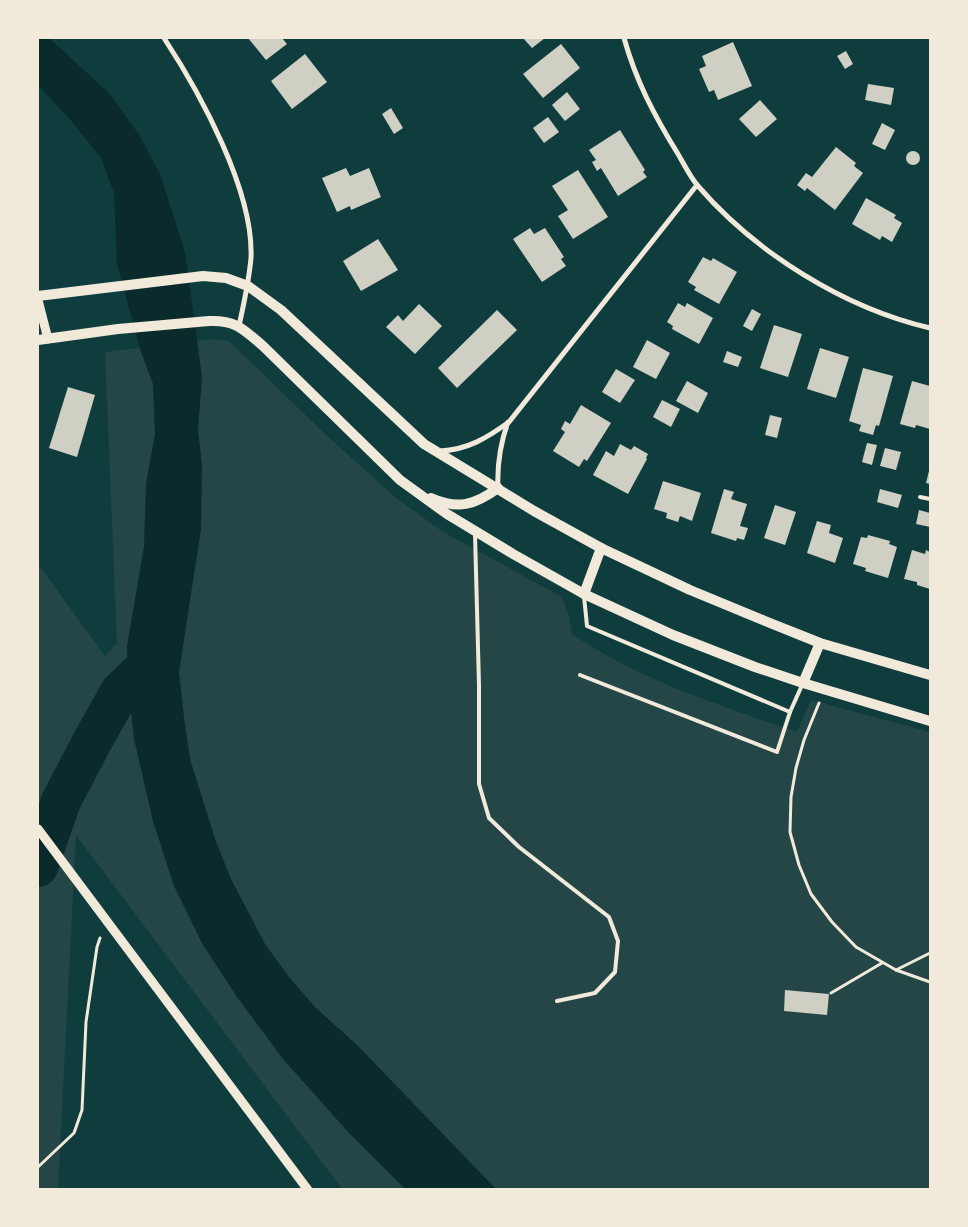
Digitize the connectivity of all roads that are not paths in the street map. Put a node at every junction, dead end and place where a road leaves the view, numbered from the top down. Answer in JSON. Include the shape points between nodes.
{"nodes":[{"id":1,"x":164,"y":38,"type":"edge"},
{"id":2,"x":624,"y":38,"type":"edge"},
{"id":3,"x":697,"y":185,"type":"junction"},
{"id":4,"x":248,"y":286,"type":"junction"},
{"id":5,"x":38,"y":298,"type":"edge"},
{"id":6,"x":238,"y":326,"type":"junction"},
{"id":7,"x":930,"y":328,"type":"edge"},
{"id":8,"x":48,"y":339,"type":"junction"},
{"id":9,"x":38,"y":340,"type":"edge"},
{"id":10,"x":508,"y":422,"type":"junction"},
{"id":11,"x":438,"y":452,"type":"junction"},
{"id":12,"x":498,"y":488,"type":"junction"},
{"id":13,"x":417,"y":492,"type":"junction"},
{"id":14,"x":920,"y":497,"type":"dead end"},
{"id":15,"x":930,"y":499,"type":"edge"},
{"id":16,"x":475,"y":531,"type":"junction"},
{"id":17,"x":601,"y":548,"type":"junction"},
{"id":18,"x":584,"y":594,"type":"junction"},
{"id":19,"x":820,"y":643,"type":"junction"},
{"id":20,"x":580,"y":675,"type":"dead end"},
{"id":21,"x":930,"y":675,"type":"edge"},
{"id":22,"x":803,"y":683,"type":"junction"},
{"id":23,"x":790,"y":712,"type":"junction"},
{"id":24,"x":930,"y":721,"type":"edge"},
{"id":25,"x":38,"y":829,"type":"edge"},
{"id":26,"x":557,"y":1002,"type":"dead end"},
{"id":27,"x":308,"y":1190,"type":"edge"}],
"edges":[{"from":1,"to":4,"type":"street","via":[[202,102],[226,152],[244,202],[251,257]]},
{"from":2,"to":3,"type":"street","via":[[643,92]]},
{"from":3,"to":7,"type":"street","via":[[738,227],[780,260],[826,288],[876,311]]},
{"from":3,"to":10,"type":"street"},
{"from":4,"to":5,"type":"main road","via":[[226,278],[203,276]]},
{"from":4,"to":6,"type":"street"},
{"from":4,"to":11,"type":"main road","via":[[281,310],[393,416]]},
{"from":5,"to":8,"type":"street"},
{"from":6,"to":8,"type":"main road","via":[[209,321]]},
{"from":6,"to":13,"type":"main road","via":[[263,346],[400,480]]},
{"from":8,"to":9,"type":"main road"},
{"from":10,"to":11,"type":"street","via":[[470,446]]},
{"from":10,"to":12,"type":"street","via":[[499,455]]},
{"from":11,"to":12,"type":"main road"},
{"from":12,"to":13,"type":"main road","via":[[482,499],[456,505],[436,501]]},
{"from":12,"to":17,"type":"main road"},
{"from":13,"to":16,"type":"main road"},
{"from":14,"to":15,"type":"lane"},
{"from":16,"to":18,"type":"main road"},
{"from":16,"to":26,"type":"lane","via":[[479,784],[489,818],[519,847],[609,917],[618,941],[615,972],[595,993]]},
{"from":17,"to":18,"type":"main road"},
{"from":17,"to":19,"type":"main road","via":[[690,590]]},
{"from":18,"to":22,"type":"main road","via":[[673,635]]},
{"from":18,"to":23,"type":"lane","via":[[587,626]]},
{"from":19,"to":21,"type":"main road"},
{"from":19,"to":22,"type":"main road"},
{"from":20,"to":23,"type":"lane","via":[[777,752]]},
{"from":22,"to":23,"type":"lane"},
{"from":22,"to":24,"type":"main road"},
{"from":25,"to":27,"type":"street"}]}
